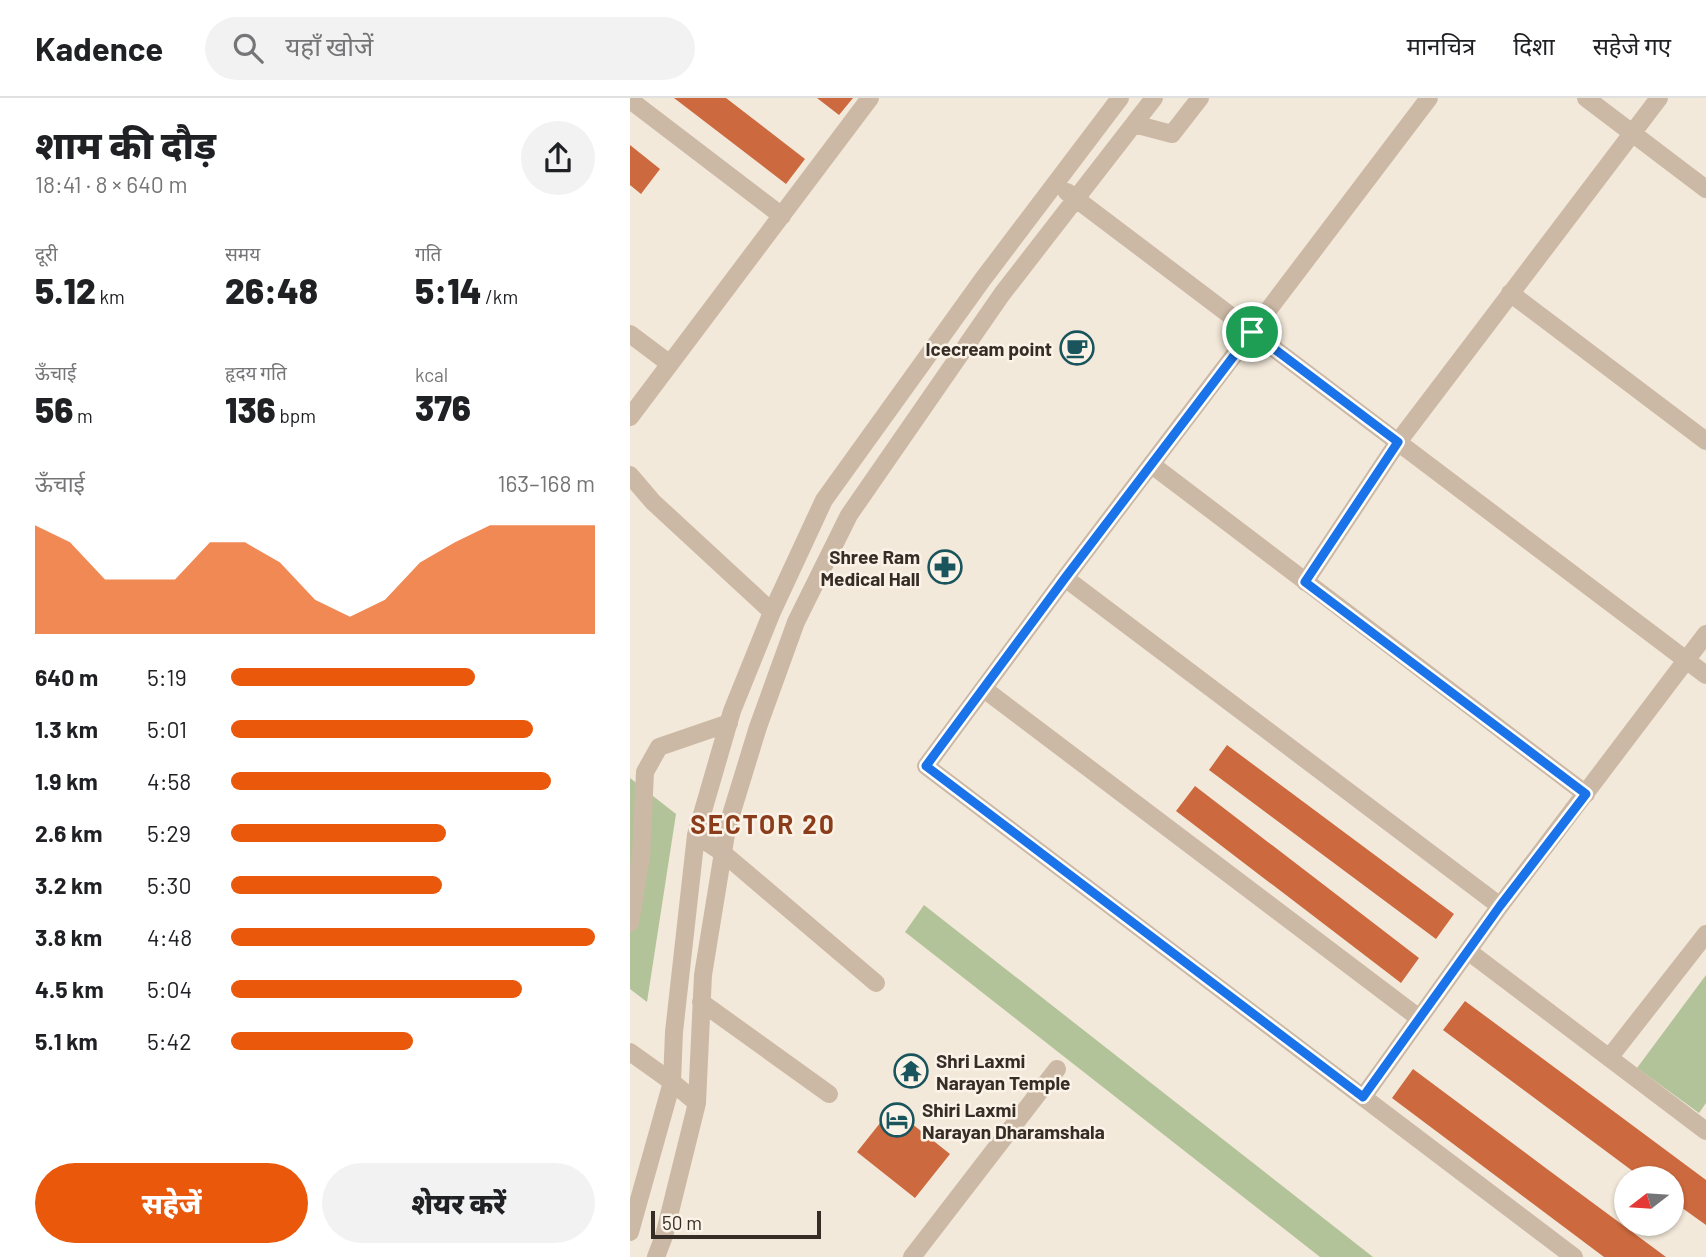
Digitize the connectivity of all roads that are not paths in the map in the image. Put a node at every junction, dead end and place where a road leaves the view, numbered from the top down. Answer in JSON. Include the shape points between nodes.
{"nodes":[{"id":1,"x":870,"y":98,"type":"edge"},
{"id":2,"x":1120,"y":98,"type":"edge"},
{"id":3,"x":1154,"y":98,"type":"edge"},
{"id":4,"x":1200,"y":98,"type":"edge"},
{"id":5,"x":1429,"y":98,"type":"edge"},
{"id":6,"x":1586,"y":98,"type":"edge"},
{"id":7,"x":1659,"y":98,"type":"edge"},
{"id":8,"x":630,"y":100,"type":"edge"},
{"id":9,"x":1134,"y":124,"type":"junction"},
{"id":10,"x":1633,"y":133,"type":"junction"},
{"id":11,"x":1055,"y":183,"type":"junction"},
{"id":12,"x":1706,"y":189,"type":"edge"},
{"id":13,"x":1075,"y":198,"type":"junction"},
{"id":14,"x":782,"y":216,"type":"junction"},
{"id":15,"x":1510,"y":293,"type":"junction"},
{"id":16,"x":1252,"y":332,"type":"junction"},
{"id":17,"x":630,"y":334,"type":"edge"},
{"id":18,"x":670,"y":364,"type":"junction"},
{"id":19,"x":630,"y":417,"type":"edge"},
{"id":20,"x":1706,"y":441,"type":"edge"},
{"id":21,"x":1398,"y":442,"type":"junction"},
{"id":22,"x":1152,"y":465,"type":"junction"},
{"id":23,"x":630,"y":475,"type":"edge"},
{"id":24,"x":1065,"y":578,"type":"junction"},
{"id":25,"x":1305,"y":582,"type":"junction"},
{"id":26,"x":772,"y":612,"type":"junction"},
{"id":27,"x":1706,"y":634,"type":"edge"},
{"id":28,"x":1686,"y":660,"type":"junction"},
{"id":29,"x":1706,"y":675,"type":"edge"},
{"id":30,"x":984,"y":689,"type":"junction"},
{"id":31,"x":729,"y":723,"type":"junction"},
{"id":32,"x":1586,"y":794,"type":"junction"},
{"id":33,"x":696,"y":835,"type":"junction"},
{"id":34,"x":723,"y":853,"type":"junction"},
{"id":35,"x":1500,"y":906,"type":"junction"},
{"id":36,"x":630,"y":923,"type":"edge"},
{"id":37,"x":1706,"y":934,"type":"edge"},
{"id":38,"x":1468,"y":951,"type":"junction"},
{"id":39,"x":876,"y":983,"type":"dead end"},
{"id":40,"x":701,"y":1003,"type":"junction"},
{"id":41,"x":1419,"y":1018,"type":"junction"},
{"id":42,"x":630,"y":1052,"type":"edge"},
{"id":43,"x":1609,"y":1058,"type":"junction"},
{"id":44,"x":1057,"y":1069,"type":"dead end"},
{"id":45,"x":672,"y":1082,"type":"junction"},
{"id":46,"x":829,"y":1094,"type":"dead end"},
{"id":47,"x":1363,"y":1097,"type":"junction"},
{"id":48,"x":697,"y":1103,"type":"junction"},
{"id":49,"x":1706,"y":1131,"type":"edge"},
{"id":50,"x":630,"y":1232,"type":"edge"},
{"id":51,"x":656,"y":1257,"type":"edge"},
{"id":52,"x":912,"y":1257,"type":"edge"},
{"id":53,"x":1574,"y":1257,"type":"edge"}],
"edges":[{"from":1,"to":14,"type":"street"},
{"from":2,"to":11,"type":"street"},
{"from":3,"to":9,"type":"street"},
{"from":4,"to":9,"type":"street","via":[[1172,134]]},
{"from":5,"to":16,"type":"street"},
{"from":6,"to":10,"type":"street"},
{"from":7,"to":10,"type":"street"},
{"from":8,"to":14,"type":"street"},
{"from":9,"to":13,"type":"street"},
{"from":10,"to":12,"type":"street"},
{"from":10,"to":15,"type":"street"},
{"from":11,"to":13,"type":"street"},
{"from":11,"to":26,"type":"street","via":[[824,500]]},
{"from":13,"to":16,"type":"street"},
{"from":13,"to":34,"type":"street","via":[[849,515],[796,622],[758,727]]},
{"from":14,"to":18,"type":"street"},
{"from":15,"to":20,"type":"street"},
{"from":15,"to":21,"type":"street"},
{"from":16,"to":21,"type":"street"},
{"from":16,"to":22,"type":"street"},
{"from":17,"to":18,"type":"street"},
{"from":18,"to":19,"type":"street"},
{"from":21,"to":25,"type":"street"},
{"from":21,"to":28,"type":"street"},
{"from":22,"to":24,"type":"street"},
{"from":22,"to":25,"type":"street"},
{"from":23,"to":26,"type":"street"},
{"from":24,"to":30,"type":"street"},
{"from":24,"to":35,"type":"street"},
{"from":25,"to":32,"type":"street"},
{"from":26,"to":31,"type":"street"},
{"from":27,"to":28,"type":"street"},
{"from":28,"to":29,"type":"street"},
{"from":28,"to":32,"type":"street"},
{"from":30,"to":41,"type":"street"},
{"from":30,"to":47,"type":"street","via":[[926,766]]},
{"from":31,"to":33,"type":"street"},
{"from":31,"to":36,"type":"street","via":[[659,747],[645,772],[641,856]]},
{"from":32,"to":35,"type":"street"},
{"from":33,"to":34,"type":"street"},
{"from":33,"to":45,"type":"street"},
{"from":34,"to":39,"type":"street"},
{"from":34,"to":40,"type":"street"},
{"from":35,"to":38,"type":"street"},
{"from":37,"to":43,"type":"street"},
{"from":38,"to":41,"type":"street"},
{"from":38,"to":43,"type":"street"},
{"from":40,"to":46,"type":"street"},
{"from":40,"to":48,"type":"street"},
{"from":41,"to":47,"type":"street"},
{"from":42,"to":45,"type":"street"},
{"from":43,"to":49,"type":"street"},
{"from":44,"to":52,"type":"street"},
{"from":45,"to":48,"type":"street"},
{"from":45,"to":50,"type":"street"},
{"from":47,"to":53,"type":"street"},
{"from":48,"to":51,"type":"street"}]}
